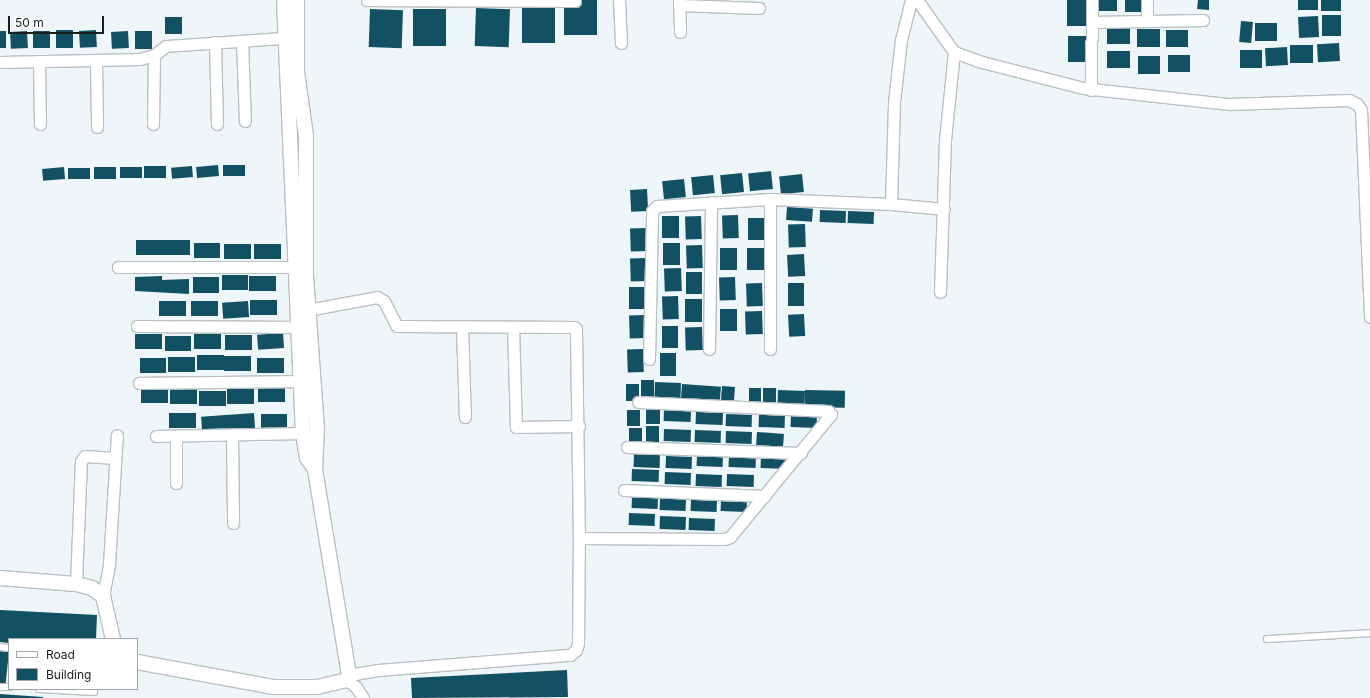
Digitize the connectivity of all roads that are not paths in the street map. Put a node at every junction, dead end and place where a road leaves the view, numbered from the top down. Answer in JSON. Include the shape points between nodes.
{"nodes":[{"id":1,"x":284,"y":0,"type":"edge"},
{"id":2,"x":297,"y":0,"type":"edge"},
{"id":3,"x":367,"y":0,"type":"edge"},
{"id":4,"x":491,"y":0,"type":"edge"},
{"id":5,"x":619,"y":0,"type":"edge"},
{"id":6,"x":911,"y":0,"type":"edge"},
{"id":7,"x":917,"y":0,"type":"edge"},
{"id":8,"x":1092,"y":0,"type":"edge"},
{"id":9,"x":1147,"y":0,"type":"edge"},
{"id":10,"x":575,"y":1,"type":"edge"},
{"id":11,"x":680,"y":3,"type":"edge"},
{"id":12,"x":759,"y":8,"type":"dead end"},
{"id":13,"x":1203,"y":20,"type":"dead end"},
{"id":14,"x":1147,"y":21,"type":"junction"},
{"id":15,"x":1092,"y":22,"type":"junction"},
{"id":16,"x":680,"y":32,"type":"dead end"},
{"id":17,"x":284,"y":38,"type":"junction"},
{"id":18,"x":242,"y":41,"type":"junction"},
{"id":19,"x":215,"y":42,"type":"junction"},
{"id":20,"x":621,"y":43,"type":"dead end"},
{"id":21,"x":954,"y":52,"type":"junction"},
{"id":22,"x":154,"y":55,"type":"junction"},
{"id":23,"x":96,"y":60,"type":"junction"},
{"id":24,"x":39,"y":61,"type":"junction"},
{"id":25,"x":0,"y":62,"type":"edge"},
{"id":26,"x":1091,"y":90,"type":"junction"},
{"id":27,"x":245,"y":121,"type":"dead end"},
{"id":28,"x":40,"y":124,"type":"dead end"},
{"id":29,"x":153,"y":124,"type":"dead end"},
{"id":30,"x":217,"y":124,"type":"dead end"},
{"id":31,"x":97,"y":127,"type":"dead end"},
{"id":32,"x":770,"y":198,"type":"junction"},
{"id":33,"x":710,"y":202,"type":"junction"},
{"id":34,"x":891,"y":204,"type":"junction"},
{"id":35,"x":944,"y":209,"type":"junction"},
{"id":36,"x":118,"y":267,"type":"dead end"},
{"id":37,"x":295,"y":267,"type":"junction"},
{"id":38,"x":940,"y":292,"type":"dead end"},
{"id":39,"x":307,"y":310,"type":"junction"},
{"id":40,"x":1370,"y":317,"type":"edge"},
{"id":41,"x":137,"y":326,"type":"dead end"},
{"id":42,"x":298,"y":327,"type":"junction"},
{"id":43,"x":462,"y":327,"type":"junction"},
{"id":44,"x":513,"y":327,"type":"junction"},
{"id":45,"x":709,"y":349,"type":"dead end"},
{"id":46,"x":770,"y":349,"type":"dead end"},
{"id":47,"x":649,"y":359,"type":"dead end"},
{"id":48,"x":300,"y":381,"type":"junction"},
{"id":49,"x":139,"y":383,"type":"dead end"},
{"id":50,"x":638,"y":402,"type":"dead end"},
{"id":51,"x":465,"y":417,"type":"dead end"},
{"id":52,"x":579,"y":426,"type":"junction"},
{"id":53,"x":303,"y":433,"type":"junction"},
{"id":54,"x":117,"y":435,"type":"dead end"},
{"id":55,"x":232,"y":435,"type":"junction"},
{"id":56,"x":156,"y":436,"type":"dead end"},
{"id":57,"x":176,"y":436,"type":"junction"},
{"id":58,"x":627,"y":447,"type":"dead end"},
{"id":59,"x":801,"y":453,"type":"junction"},
{"id":60,"x":115,"y":458,"type":"junction"},
{"id":61,"x":315,"y":468,"type":"junction"},
{"id":62,"x":176,"y":483,"type":"dead end"},
{"id":63,"x":624,"y":490,"type":"dead end"},
{"id":64,"x":765,"y":496,"type":"junction"},
{"id":65,"x":233,"y":523,"type":"dead end"},
{"id":66,"x":578,"y":538,"type":"junction"},
{"id":67,"x":0,"y":578,"type":"edge"},
{"id":68,"x":76,"y":584,"type":"junction"},
{"id":69,"x":103,"y":596,"type":"junction"},
{"id":70,"x":1370,"y":633,"type":"edge"},
{"id":71,"x":113,"y":638,"type":"edge"},
{"id":72,"x":1267,"y":639,"type":"dead end"},
{"id":73,"x":138,"y":662,"type":"edge"},
{"id":74,"x":348,"y":678,"type":"junction"},
{"id":75,"x":57,"y":690,"type":"edge"},
{"id":76,"x":94,"y":692,"type":"dead end"},
{"id":77,"x":363,"y":698,"type":"edge"}],
"edges":[{"from":1,"to":17,"type":"street"},
{"from":2,"to":39,"type":"street","via":[[297,72],[306,136]]},
{"from":3,"to":4,"type":"street"},
{"from":4,"to":10,"type":"street"},
{"from":5,"to":20,"type":"street"},
{"from":6,"to":34,"type":"street","via":[[901,40],[894,102]]},
{"from":7,"to":21,"type":"street"},
{"from":8,"to":15,"type":"street"},
{"from":9,"to":14,"type":"street"},
{"from":11,"to":12,"type":"street"},
{"from":11,"to":16,"type":"street"},
{"from":13,"to":14,"type":"street"},
{"from":14,"to":15,"type":"street"},
{"from":15,"to":26,"type":"street"},
{"from":17,"to":18,"type":"street"},
{"from":17,"to":37,"type":"street"},
{"from":18,"to":19,"type":"street"},
{"from":18,"to":27,"type":"street"},
{"from":19,"to":22,"type":"street","via":[[166,46]]},
{"from":19,"to":30,"type":"street"},
{"from":21,"to":26,"type":"street","via":[[982,62]]},
{"from":21,"to":35,"type":"street","via":[[945,140]]},
{"from":22,"to":23,"type":"street","via":[[140,60]]},
{"from":22,"to":29,"type":"street"},
{"from":23,"to":24,"type":"street"},
{"from":23,"to":31,"type":"street"},
{"from":24,"to":25,"type":"street"},
{"from":24,"to":28,"type":"street"},
{"from":26,"to":40,"type":"street","via":[[1229,104],[1349,100],[1358,104],[1361,110]]},
{"from":32,"to":33,"type":"street"},
{"from":32,"to":34,"type":"street"},
{"from":32,"to":46,"type":"street"},
{"from":33,"to":45,"type":"street"},
{"from":33,"to":47,"type":"street","via":[[657,206],[652,212]]},
{"from":34,"to":35,"type":"street"},
{"from":35,"to":38,"type":"street"},
{"from":36,"to":37,"type":"street"},
{"from":37,"to":42,"type":"street"},
{"from":39,"to":43,"type":"street","via":[[377,297],[384,301],[398,326]]},
{"from":39,"to":61,"type":"street","via":[[317,429]]},
{"from":41,"to":42,"type":"street"},
{"from":42,"to":48,"type":"street"},
{"from":43,"to":44,"type":"street"},
{"from":43,"to":51,"type":"street"},
{"from":44,"to":52,"type":"street","via":[[576,329]]},
{"from":44,"to":52,"type":"street","via":[[516,427]]},
{"from":48,"to":49,"type":"street"},
{"from":48,"to":53,"type":"street"},
{"from":50,"to":59,"type":"street","via":[[828,411],[831,414],[830,419]]},
{"from":52,"to":66,"type":"street"},
{"from":53,"to":55,"type":"street"},
{"from":53,"to":61,"type":"street","via":[[307,458]]},
{"from":54,"to":60,"type":"street"},
{"from":55,"to":57,"type":"street"},
{"from":55,"to":65,"type":"street"},
{"from":56,"to":57,"type":"street"},
{"from":57,"to":62,"type":"street"},
{"from":58,"to":59,"type":"street"},
{"from":59,"to":64,"type":"street"},
{"from":60,"to":68,"type":"street","via":[[86,456],[81,461]]},
{"from":60,"to":69,"type":"street","via":[[109,564]]},
{"from":61,"to":74,"type":"street"},
{"from":63,"to":64,"type":"street"},
{"from":64,"to":66,"type":"street","via":[[734,534],[724,539]]},
{"from":66,"to":74,"type":"street","via":[[578,643],[576,650],[570,655],[378,670]]},
{"from":67,"to":68,"type":"street"},
{"from":68,"to":69,"type":"street","via":[[92,588]]},
{"from":69,"to":71,"type":"street"},
{"from":70,"to":72,"type":"lane"},
{"from":73,"to":74,"type":"street","via":[[273,687],[318,686]]},
{"from":74,"to":77,"type":"street"},
{"from":75,"to":76,"type":"lane"}]}
